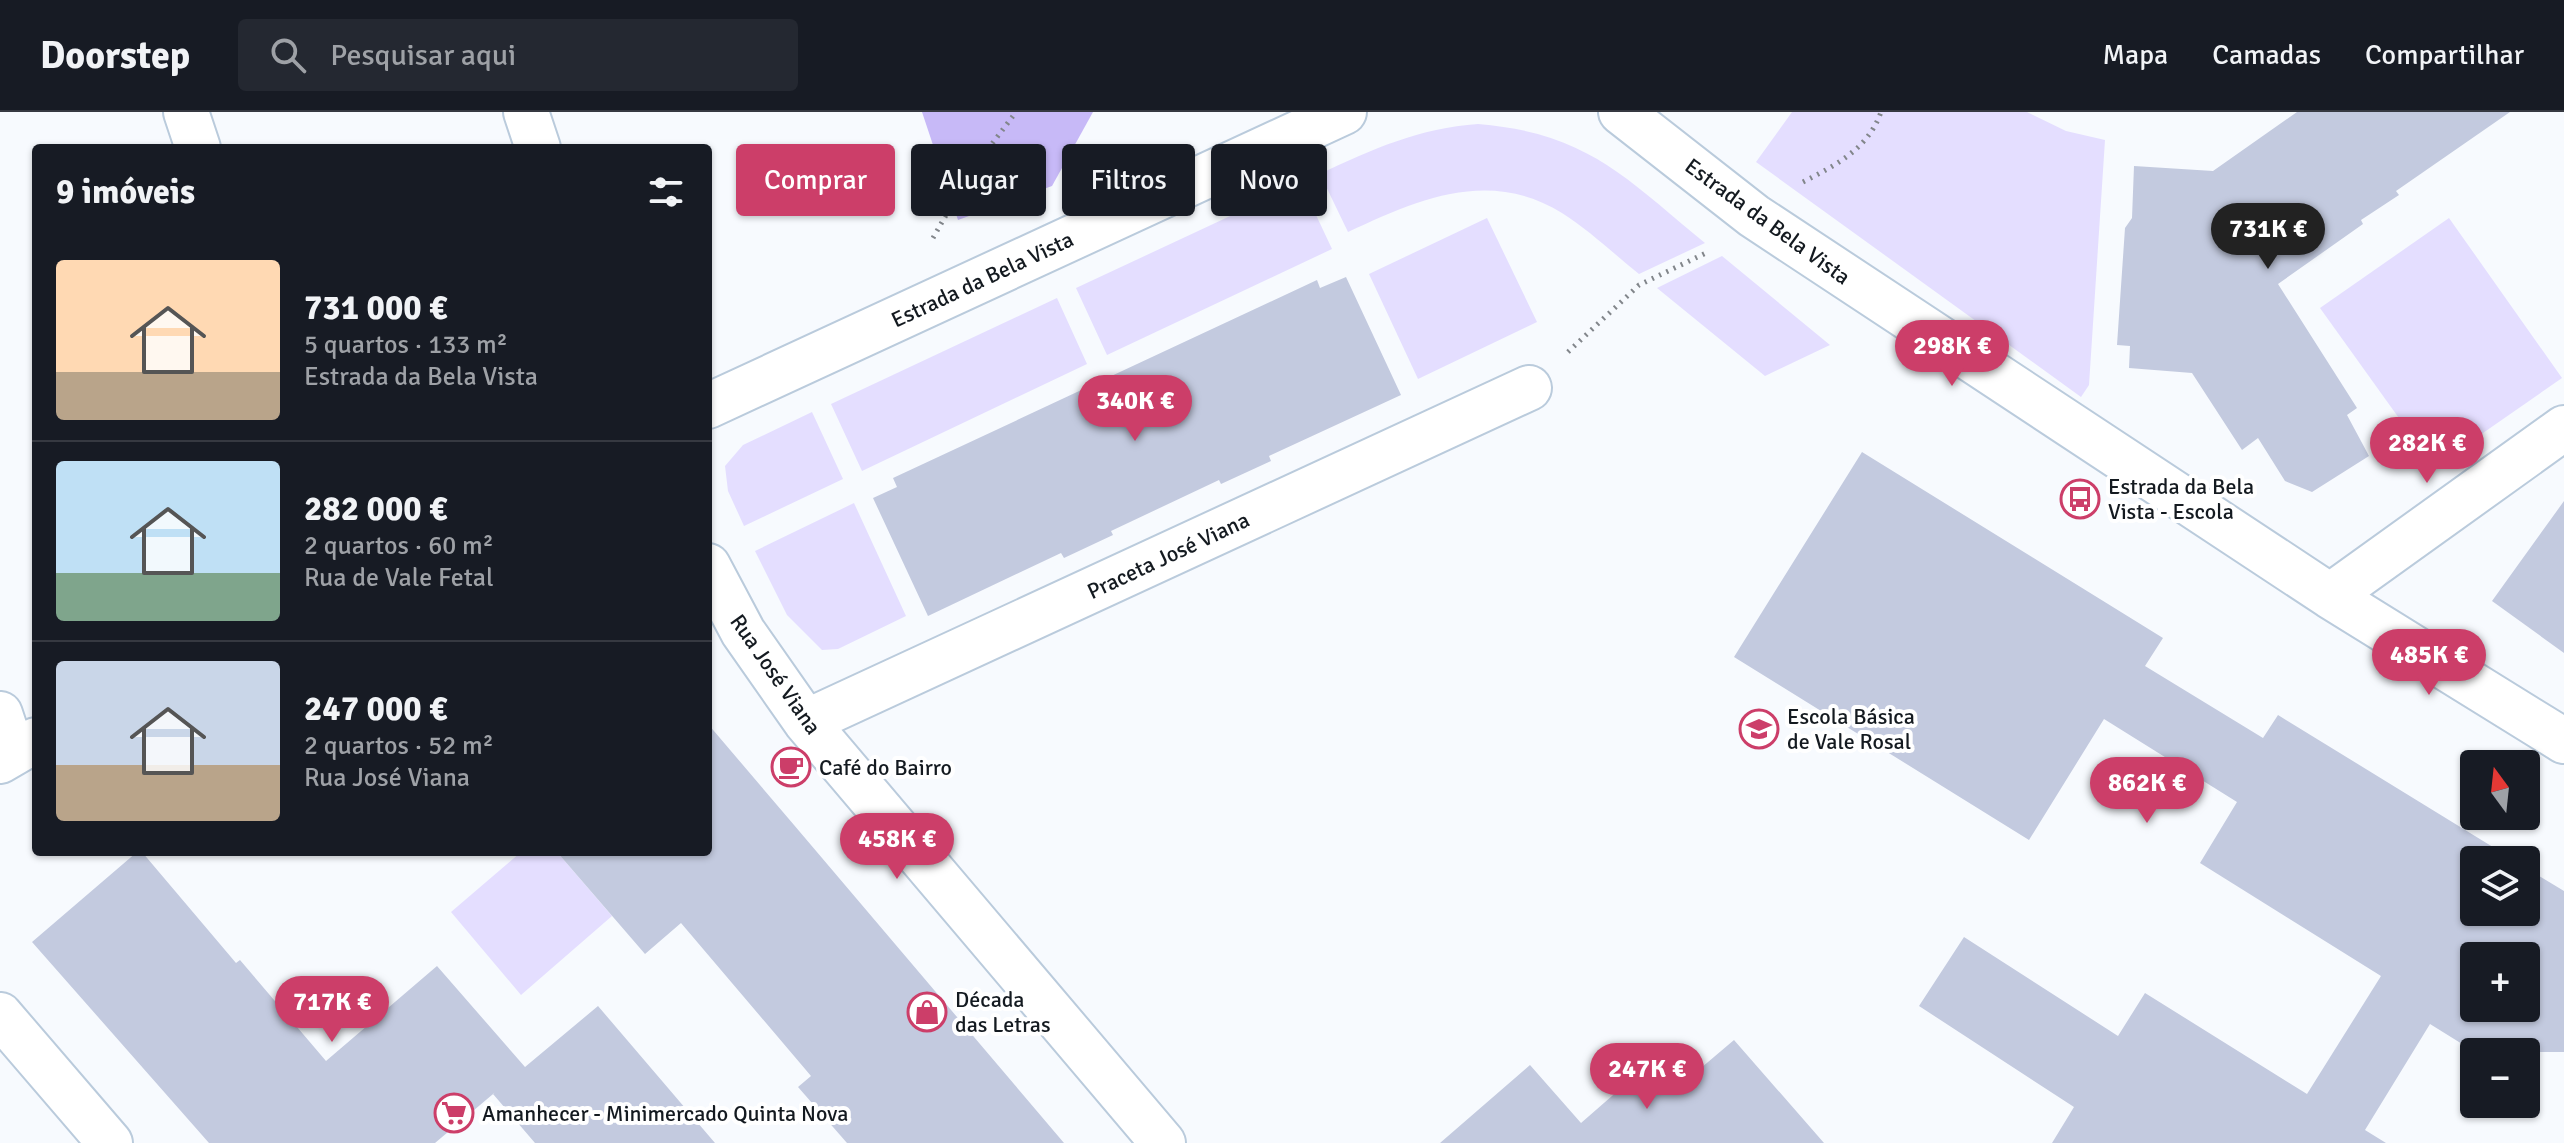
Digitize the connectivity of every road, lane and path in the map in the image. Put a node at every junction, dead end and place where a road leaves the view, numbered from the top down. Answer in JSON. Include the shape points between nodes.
{"nodes":[{"id":1,"x":186,"y":112,"type":"edge"},
{"id":2,"x":526,"y":112,"type":"edge"},
{"id":3,"x":1016,"y":112,"type":"edge"},
{"id":4,"x":1344,"y":112,"type":"edge"},
{"id":5,"x":1621,"y":112,"type":"edge"},
{"id":6,"x":1881,"y":112,"type":"edge"},
{"id":7,"x":197,"y":144,"type":"edge"},
{"id":8,"x":537,"y":144,"type":"edge"},
{"id":9,"x":1754,"y":216,"type":"junction"},
{"id":10,"x":926,"y":305,"type":"junction"},
{"id":11,"x":1529,"y":388,"type":"joint"},
{"id":12,"x":712,"y":404,"type":"edge"},
{"id":13,"x":2564,"y":428,"type":"edge"},
{"id":14,"x":712,"y":574,"type":"edge"},
{"id":15,"x":2330,"y":596,"type":"junction"},
{"id":16,"x":806,"y":722,"type":"junction"},
{"id":17,"x":2564,"y":741,"type":"edge"},
{"id":18,"x":0,"y":1015,"type":"edge"},
{"id":19,"x":110,"y":1143,"type":"edge"},
{"id":20,"x":1163,"y":1143,"type":"edge"}],
"edges":[{"from":1,"to":7,"type":"street"},
{"from":2,"to":8,"type":"street"},
{"from":3,"to":10,"type":"path","via":[[970,173],[922,257]]},
{"from":4,"to":10,"type":"street","name":"Estrada da Bela Vista"},
{"from":5,"to":9,"type":"street","name":"Estrada da Bela Vista"},
{"from":6,"to":9,"type":"path","via":[[1876,126],[1848,158]]},
{"from":9,"to":11,"type":"path","via":[[1712,250],[1639,285]]},
{"from":9,"to":15,"type":"street","name":"Estrada da Bela Vista"},
{"from":10,"to":12,"type":"street","name":"Estrada da Bela Vista"},
{"from":11,"to":16,"type":"street","name":"Praceta José Viana"},
{"from":13,"to":15,"type":"street"},
{"from":14,"to":16,"type":"street","name":"Rua José Viana","via":[[743,632]]},
{"from":15,"to":17,"type":"street","name":"Estrada da Bela Vista"},
{"from":16,"to":20,"type":"street","name":"Rua José Viana"},
{"from":18,"to":19,"type":"street"}]}
